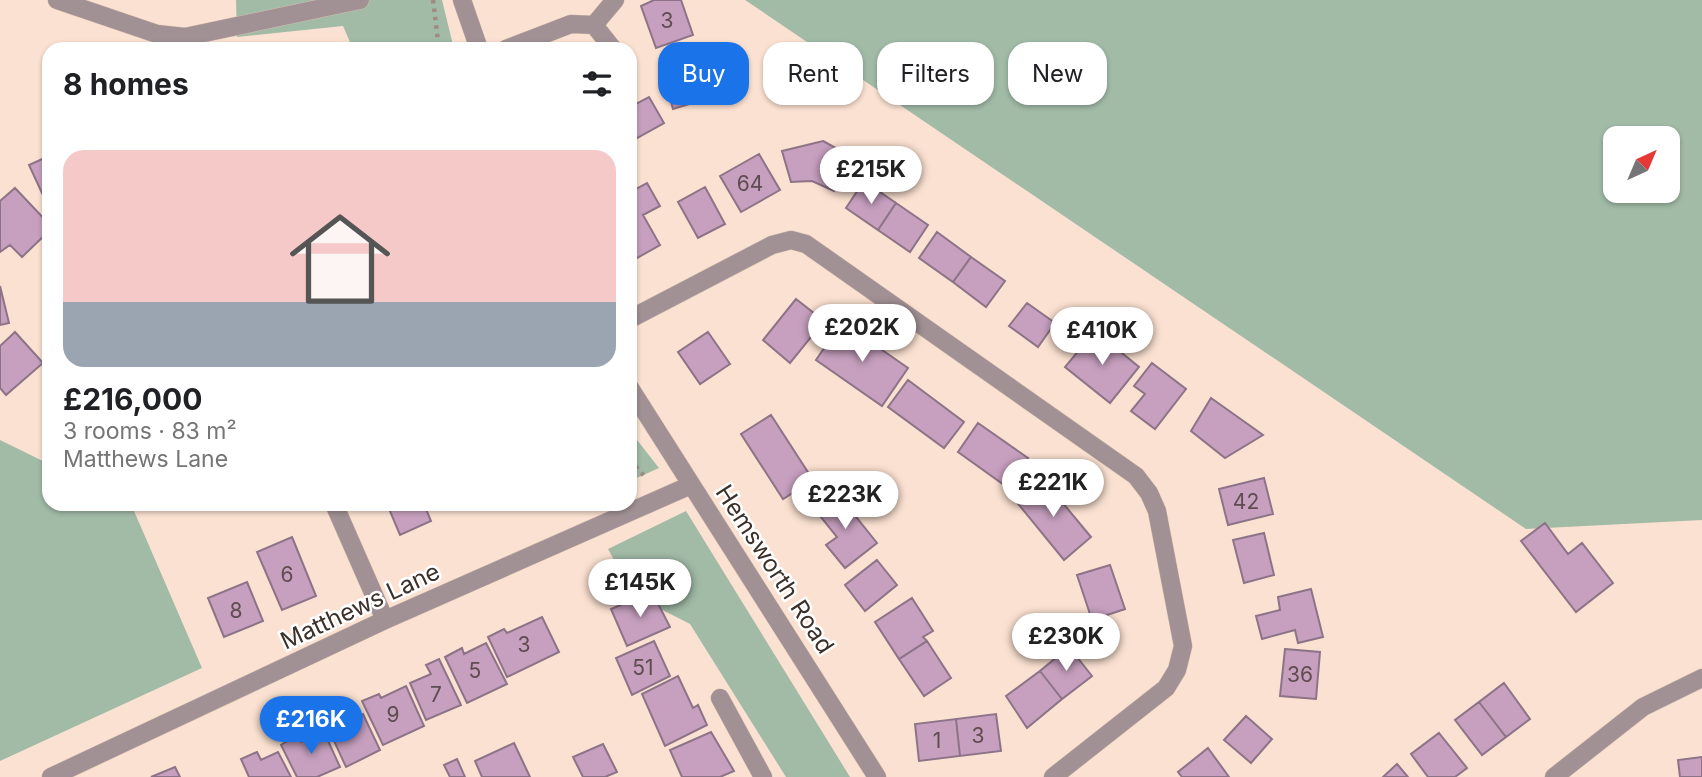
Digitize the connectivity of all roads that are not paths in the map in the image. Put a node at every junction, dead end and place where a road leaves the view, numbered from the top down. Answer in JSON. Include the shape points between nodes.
{"nodes":[{"id":1,"x":57,"y":0,"type":"edge"},
{"id":2,"x":360,"y":0,"type":"edge"},
{"id":3,"x":462,"y":0,"type":"edge"},
{"id":4,"x":615,"y":0,"type":"edge"},
{"id":5,"x":338,"y":2,"type":"edge"},
{"id":6,"x":594,"y":25,"type":"junction"},
{"id":7,"x":477,"y":42,"type":"edge"},
{"id":8,"x":524,"y":42,"type":"edge"},
{"id":9,"x":607,"y":42,"type":"edge"},
{"id":10,"x":637,"y":315,"type":"edge"},
{"id":11,"x":637,"y":399,"type":"edge"},
{"id":12,"x":691,"y":485,"type":"junction"},
{"id":13,"x":637,"y":509,"type":"edge"},
{"id":14,"x":337,"y":511,"type":"edge"},
{"id":15,"x":632,"y":511,"type":"edge"},
{"id":16,"x":385,"y":620,"type":"junction"},
{"id":17,"x":1702,"y":678,"type":"edge"},
{"id":18,"x":720,"y":698,"type":"dead end"},
{"id":19,"x":88,"y":760,"type":"junction"},
{"id":20,"x":51,"y":777,"type":"edge"},
{"id":21,"x":95,"y":777,"type":"edge"},
{"id":22,"x":762,"y":777,"type":"edge"},
{"id":23,"x":877,"y":777,"type":"edge"},
{"id":24,"x":1053,"y":777,"type":"edge"},
{"id":25,"x":1555,"y":777,"type":"edge"}],
"edges":[{"from":1,"to":5,"type":"street","via":[[157,34],[185,37]]},
{"from":2,"to":5,"type":"street"},
{"from":3,"to":7,"type":"street"},
{"from":4,"to":6,"type":"street"},
{"from":6,"to":8,"type":"street","via":[[571,24]]},
{"from":6,"to":9,"type":"street"},
{"from":10,"to":24,"type":"street","via":[[772,245],[791,240],[806,244],[1136,477],[1157,511],[1182,646],[1177,670],[1166,688]]},
{"from":11,"to":12,"type":"street","name":"Hemsworth Road"},
{"from":12,"to":13,"type":"street","name":"Matthews Lane"},
{"from":12,"to":23,"type":"street","name":"Hemsworth Road"},
{"from":14,"to":16,"type":"street"},
{"from":15,"to":16,"type":"street","name":"Matthews Lane"},
{"from":16,"to":19,"type":"street","name":"Matthews Lane"},
{"from":17,"to":25,"type":"street","via":[[1643,707]]},
{"from":18,"to":22,"type":"street"},
{"from":19,"to":20,"type":"street","name":"Matthews Lane"},
{"from":19,"to":21,"type":"street"}]}
